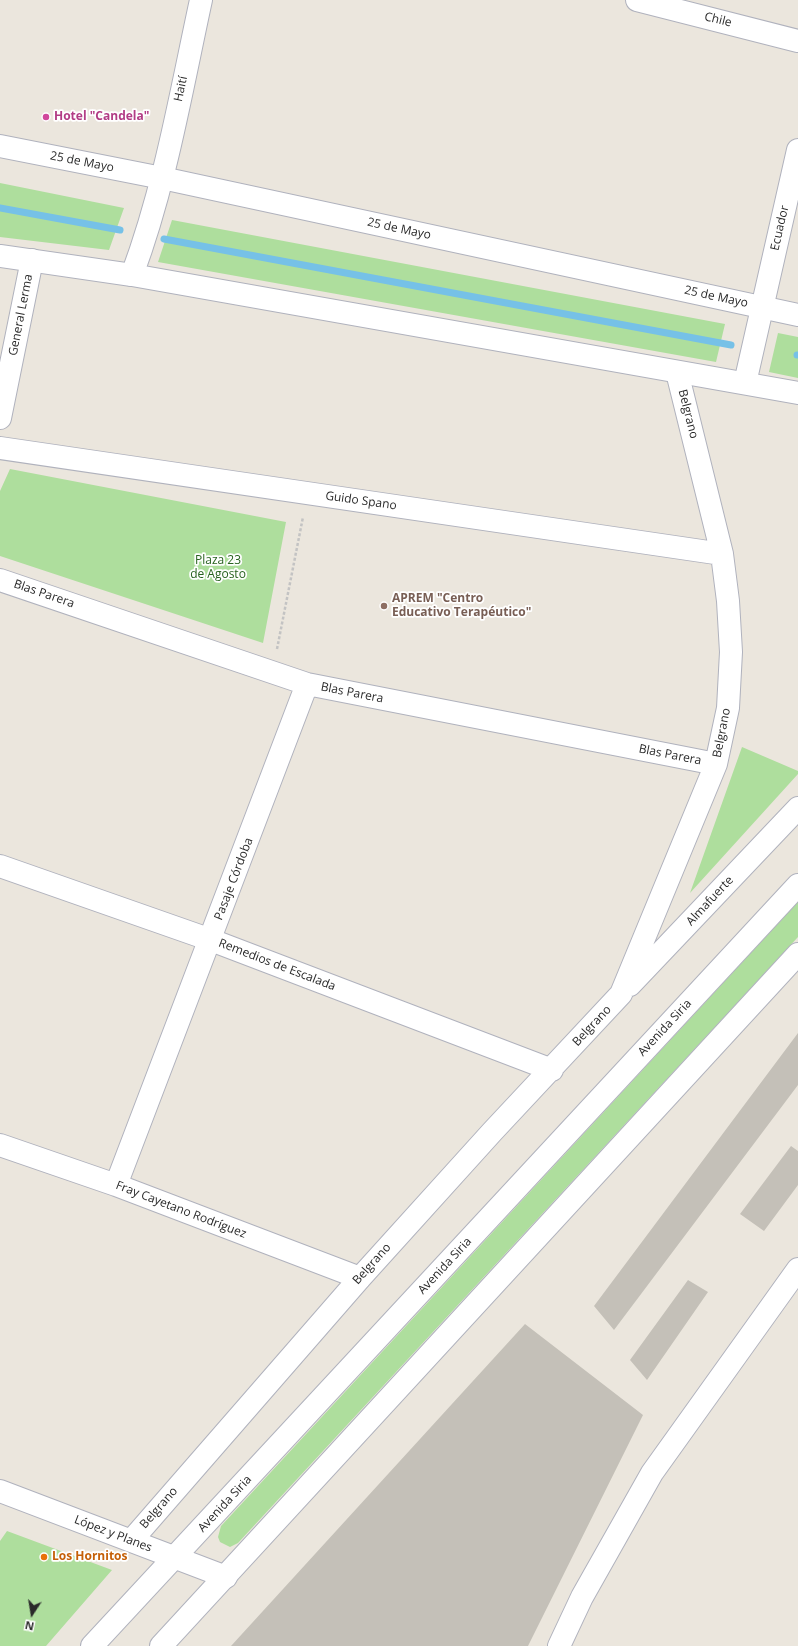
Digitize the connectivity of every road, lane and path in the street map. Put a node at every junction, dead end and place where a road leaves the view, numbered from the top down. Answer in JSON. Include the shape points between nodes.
{"nodes":[{"id":1,"x":200,"y":0,"type":"edge"},
{"id":2,"x":637,"y":0,"type":"edge"},
{"id":3,"x":798,"y":41,"type":"edge"},
{"id":4,"x":0,"y":146,"type":"edge"},
{"id":5,"x":798,"y":150,"type":"edge"},
{"id":6,"x":162,"y":178,"type":"junction"},
{"id":7,"x":0,"y":256,"type":"edge"},
{"id":8,"x":32,"y":260,"type":"junction"},
{"id":9,"x":132,"y":275,"type":"junction"},
{"id":10,"x":762,"y":307,"type":"junction"},
{"id":11,"x":798,"y":315,"type":"edge"},
{"id":12,"x":677,"y":372,"type":"junction"},
{"id":13,"x":745,"y":383,"type":"junction"},
{"id":14,"x":798,"y":393,"type":"edge"},
{"id":15,"x":0,"y":418,"type":"edge"},
{"id":16,"x":0,"y":448,"type":"edge"},
{"id":17,"x":308,"y":493,"type":"junction"},
{"id":18,"x":722,"y":554,"type":"junction"},
{"id":19,"x":0,"y":580,"type":"edge"},
{"id":20,"x":272,"y":672,"type":"junction"},
{"id":21,"x":307,"y":684,"type":"junction"},
{"id":22,"x":716,"y":764,"type":"junction"},
{"id":23,"x":798,"y":808,"type":"edge"},
{"id":24,"x":0,"y":866,"type":"edge"},
{"id":25,"x":798,"y":885,"type":"edge"},
{"id":26,"x":211,"y":940,"type":"junction"},
{"id":27,"x":798,"y":954,"type":"edge"},
{"id":28,"x":621,"y":994,"type":"junction"},
{"id":29,"x":552,"y":1070,"type":"junction"},
{"id":30,"x":0,"y":1145,"type":"edge"},
{"id":31,"x":116,"y":1185,"type":"junction"},
{"id":32,"x":798,"y":1269,"type":"edge"},
{"id":33,"x":360,"y":1278,"type":"junction"},
{"id":34,"x":0,"y":1491,"type":"edge"},
{"id":35,"x":131,"y":1541,"type":"junction"},
{"id":36,"x":175,"y":1558,"type":"junction"},
{"id":37,"x":226,"y":1577,"type":"junction"},
{"id":38,"x":92,"y":1646,"type":"edge"},
{"id":39,"x":161,"y":1646,"type":"edge"},
{"id":40,"x":559,"y":1646,"type":"edge"}],
"edges":[{"from":1,"to":6,"type":"street","name":"Haití"},
{"from":2,"to":3,"type":"street","name":"Chile"},
{"from":4,"to":6,"type":"street","name":"25 de Mayo"},
{"from":5,"to":10,"type":"street","name":"Ecuador"},
{"from":6,"to":9,"type":"street","name":"Haití"},
{"from":6,"to":10,"type":"street","name":"25 de Mayo"},
{"from":7,"to":8,"type":"street"},
{"from":8,"to":9,"type":"street"},
{"from":8,"to":15,"type":"street","name":"General Lerma"},
{"from":9,"to":12,"type":"street"},
{"from":10,"to":11,"type":"street","name":"25 de Mayo"},
{"from":10,"to":13,"type":"street","name":"Ecuador"},
{"from":12,"to":13,"type":"street"},
{"from":12,"to":18,"type":"street","name":"Belgrano"},
{"from":13,"to":14,"type":"street"},
{"from":16,"to":17,"type":"street","name":"Guido Spano"},
{"from":17,"to":18,"type":"street","name":"Guido Spano"},
{"from":17,"to":20,"type":"path"},
{"from":18,"to":22,"type":"street","name":"Belgrano","via":[[731,652],[728,708]]},
{"from":19,"to":20,"type":"street","name":"Blas Parera"},
{"from":20,"to":21,"type":"street","name":"Blas Parera"},
{"from":21,"to":22,"type":"street","name":"Blas Parera"},
{"from":21,"to":26,"type":"street","name":"Pasaje Córdoba"},
{"from":22,"to":28,"type":"street","name":"Belgrano"},
{"from":23,"to":28,"type":"street","name":"Almafuerte"},
{"from":24,"to":26,"type":"street","name":"Remedios de Escalada"},
{"from":25,"to":36,"type":"street","name":"Avenida Siria"},
{"from":26,"to":29,"type":"street","name":"Remedios de Escalada"},
{"from":26,"to":31,"type":"street","name":"Pasaje Córdoba"},
{"from":27,"to":37,"type":"street"},
{"from":28,"to":29,"type":"street","name":"Belgrano"},
{"from":29,"to":33,"type":"street","name":"Belgrano","via":[[492,1132]]},
{"from":30,"to":31,"type":"street","name":"Fray Cayetano Rodríguez"},
{"from":31,"to":33,"type":"street","name":"Fray Cayetano Rodríguez"},
{"from":32,"to":40,"type":"street","via":[[652,1473],[582,1597]]},
{"from":33,"to":35,"type":"street","name":"Belgrano"},
{"from":34,"to":35,"type":"street","name":"López y Planes"},
{"from":35,"to":36,"type":"street","name":"López y Planes"},
{"from":36,"to":37,"type":"street","name":"López y Planes"},
{"from":36,"to":38,"type":"street","name":"Avenida Siria"},
{"from":37,"to":39,"type":"street"}]}
